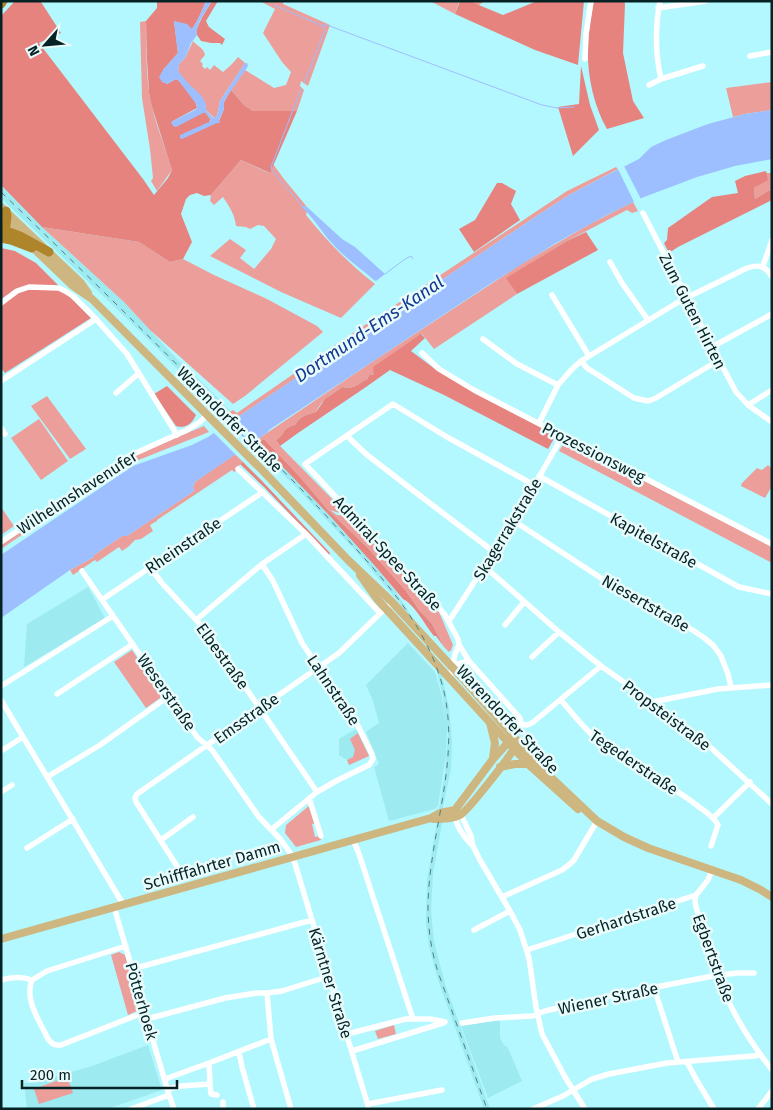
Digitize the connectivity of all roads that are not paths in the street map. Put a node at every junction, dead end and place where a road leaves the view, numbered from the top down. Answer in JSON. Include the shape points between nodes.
{"nodes":[{"id":1,"x":591,"y":1,"type":"edge"},
{"id":2,"x":660,"y":1,"type":"edge"},
{"id":3,"x":706,"y":1,"type":"edge"},
{"id":4,"x":658,"y":8,"type":"junction"},
{"id":5,"x":772,"y":52,"type":"edge"},
{"id":6,"x":750,"y":56,"type":"dead end"},
{"id":7,"x":585,"y":59,"type":"dead end"},
{"id":8,"x":703,"y":66,"type":"dead end"},
{"id":9,"x":661,"y":79,"type":"junction"},
{"id":10,"x":649,"y":85,"type":"dead end"},
{"id":11,"x":643,"y":213,"type":"dead end"},
{"id":12,"x":3,"y":219,"type":"edge"},
{"id":13,"x":20,"y":236,"type":"junction"},
{"id":14,"x":1,"y":238,"type":"edge"},
{"id":15,"x":772,"y":240,"type":"edge"},
{"id":16,"x":35,"y":250,"type":"junction"},
{"id":17,"x":49,"y":252,"type":"junction"},
{"id":18,"x":610,"y":262,"type":"dead end"},
{"id":19,"x":763,"y":266,"type":"junction"},
{"id":20,"x":772,"y":277,"type":"edge"},
{"id":21,"x":552,"y":295,"type":"dead end"},
{"id":22,"x":687,"y":298,"type":"junction"},
{"id":23,"x":92,"y":299,"type":"junction"},
{"id":24,"x":1,"y":303,"type":"edge"},
{"id":25,"x":772,"y":314,"type":"edge"},
{"id":26,"x":96,"y":319,"type":"junction"},
{"id":27,"x":648,"y":320,"type":"junction"},
{"id":28,"x":484,"y":339,"type":"dead end"},
{"id":29,"x":712,"y":347,"type":"junction"},
{"id":30,"x":422,"y":353,"type":"dead end"},
{"id":31,"x":589,"y":356,"type":"junction"},
{"id":32,"x":718,"y":360,"type":"junction"},
{"id":33,"x":581,"y":362,"type":"junction"},
{"id":34,"x":139,"y":373,"type":"junction"},
{"id":35,"x":1,"y":381,"type":"edge"},
{"id":36,"x":558,"y":385,"type":"junction"},
{"id":37,"x":772,"y":390,"type":"edge"},
{"id":38,"x":116,"y":393,"type":"dead end"},
{"id":39,"x":748,"y":405,"type":"junction"},
{"id":40,"x":207,"y":415,"type":"junction"},
{"id":41,"x":772,"y":422,"type":"edge"},
{"id":42,"x":539,"y":423,"type":"junction"},
{"id":43,"x":177,"y":435,"type":"junction"},
{"id":44,"x":563,"y":435,"type":"junction"},
{"id":45,"x":347,"y":436,"type":"junction"},
{"id":46,"x":238,"y":468,"type":"dead end"},
{"id":47,"x":539,"y":476,"type":"junction"},
{"id":48,"x":534,"y":485,"type":"junction"},
{"id":49,"x":263,"y":492,"type":"junction"},
{"id":50,"x":514,"y":521,"type":"junction"},
{"id":51,"x":306,"y":534,"type":"junction"},
{"id":52,"x":1,"y":542,"type":"edge"},
{"id":53,"x":772,"y":544,"type":"edge"},
{"id":54,"x":494,"y":552,"type":"junction"},
{"id":55,"x":348,"y":560,"type":"junction"},
{"id":56,"x":262,"y":564,"type":"junction"},
{"id":57,"x":150,"y":567,"type":"junction"},
{"id":58,"x":485,"y":567,"type":"junction"},
{"id":59,"x":82,"y":571,"type":"dead end"},
{"id":60,"x":772,"y":594,"type":"edge"},
{"id":61,"x":102,"y":599,"type":"junction"},
{"id":62,"x":392,"y":602,"type":"junction"},
{"id":63,"x":524,"y":602,"type":"junction"},
{"id":64,"x":383,"y":611,"type":"junction"},
{"id":65,"x":114,"y":616,"type":"junction"},
{"id":66,"x":196,"y":620,"type":"junction"},
{"id":67,"x":449,"y":621,"type":"junction"},
{"id":68,"x":505,"y":625,"type":"dead end"},
{"id":69,"x":559,"y":632,"type":"junction"},
{"id":70,"x":133,"y":644,"type":"junction"},
{"id":71,"x":459,"y":645,"type":"junction"},
{"id":72,"x":532,"y":657,"type":"dead end"},
{"id":73,"x":469,"y":662,"type":"junction"},
{"id":74,"x":601,"y":666,"type":"junction"},
{"id":75,"x":319,"y":667,"type":"junction"},
{"id":76,"x":452,"y":667,"type":"junction"},
{"id":77,"x":450,"y":678,"type":"junction"},
{"id":78,"x":772,"y":685,"type":"edge"},
{"id":79,"x":1,"y":686,"type":"edge"},
{"id":80,"x":731,"y":688,"type":"junction"},
{"id":81,"x":57,"y":694,"type":"dead end"},
{"id":82,"x":169,"y":696,"type":"junction"},
{"id":83,"x":1,"y":700,"type":"edge"},
{"id":84,"x":561,"y":700,"type":"junction"},
{"id":85,"x":652,"y":702,"type":"junction"},
{"id":86,"x":260,"y":709,"type":"junction"},
{"id":87,"x":489,"y":721,"type":"junction"},
{"id":88,"x":522,"y":724,"type":"junction"},
{"id":89,"x":23,"y":736,"type":"junction"},
{"id":90,"x":512,"y":742,"type":"junction"},
{"id":91,"x":207,"y":745,"type":"junction"},
{"id":92,"x":1,"y":750,"type":"edge"},
{"id":93,"x":492,"y":759,"type":"junction"},
{"id":94,"x":528,"y":764,"type":"junction"},
{"id":95,"x":500,"y":768,"type":"junction"},
{"id":96,"x":48,"y":777,"type":"junction"},
{"id":97,"x":750,"y":782,"type":"junction"},
{"id":98,"x":12,"y":785,"type":"dead end"},
{"id":99,"x":1,"y":792,"type":"edge"},
{"id":100,"x":317,"y":792,"type":"junction"},
{"id":101,"x":310,"y":798,"type":"junction"},
{"id":102,"x":772,"y":804,"type":"edge"},
{"id":103,"x":457,"y":814,"type":"junction"},
{"id":104,"x":193,"y":817,"type":"dead end"},
{"id":105,"x":713,"y":818,"type":"junction"},
{"id":106,"x":73,"y":819,"type":"junction"},
{"id":107,"x":597,"y":820,"type":"junction"},
{"id":108,"x":272,"y":829,"type":"junction"},
{"id":109,"x":322,"y":836,"type":"dead end"},
{"id":110,"x":161,"y":840,"type":"junction"},
{"id":111,"x":353,"y":840,"type":"junction"},
{"id":112,"x":711,"y":846,"type":"dead end"},
{"id":113,"x":27,"y":848,"type":"dead end"},
{"id":114,"x":293,"y":857,"type":"junction"},
{"id":115,"x":177,"y":866,"type":"dead end"},
{"id":116,"x":712,"y":870,"type":"junction"},
{"id":117,"x":696,"y":896,"type":"junction"},
{"id":118,"x":502,"y":897,"type":"junction"},
{"id":119,"x":772,"y":897,"type":"edge"},
{"id":120,"x":123,"y":904,"type":"junction"},
{"id":121,"x":114,"y":907,"type":"junction"},
{"id":122,"x":510,"y":910,"type":"junction"},
{"id":123,"x":312,"y":920,"type":"junction"},
{"id":124,"x":474,"y":930,"type":"dead end"},
{"id":125,"x":1,"y":939,"type":"edge"},
{"id":126,"x":126,"y":946,"type":"junction"},
{"id":127,"x":527,"y":950,"type":"junction"},
{"id":128,"x":132,"y":969,"type":"junction"},
{"id":129,"x":754,"y":973,"type":"dead end"},
{"id":130,"x":718,"y":975,"type":"junction"},
{"id":131,"x":330,"y":976,"type":"junction"},
{"id":132,"x":1,"y":980,"type":"edge"},
{"id":133,"x":32,"y":980,"type":"junction"},
{"id":134,"x":654,"y":988,"type":"junction"},
{"id":135,"x":267,"y":993,"type":"junction"},
{"id":136,"x":145,"y":1012,"type":"junction"},
{"id":137,"x":538,"y":1014,"type":"junction"},
{"id":138,"x":147,"y":1019,"type":"junction"},
{"id":139,"x":413,"y":1019,"type":"junction"},
{"id":140,"x":462,"y":1022,"type":"dead end"},
{"id":141,"x":347,"y":1034,"type":"junction"},
{"id":142,"x":271,"y":1039,"type":"junction"},
{"id":143,"x":352,"y":1051,"type":"junction"},
{"id":144,"x":239,"y":1052,"type":"junction"},
{"id":145,"x":760,"y":1055,"type":"junction"},
{"id":146,"x":678,"y":1062,"type":"junction"},
{"id":147,"x":687,"y":1062,"type":"junction"},
{"id":148,"x":209,"y":1064,"type":"junction"},
{"id":149,"x":772,"y":1070,"type":"edge"},
{"id":150,"x":165,"y":1079,"type":"junction"},
{"id":151,"x":210,"y":1084,"type":"junction"},
{"id":152,"x":442,"y":1090,"type":"dead end"},
{"id":153,"x":573,"y":1090,"type":"junction"},
{"id":154,"x":772,"y":1091,"type":"edge"},
{"id":155,"x":168,"y":1092,"type":"junction"},
{"id":156,"x":218,"y":1096,"type":"dead end"},
{"id":157,"x":222,"y":1102,"type":"dead end"},
{"id":158,"x":368,"y":1106,"type":"edge"},
{"id":159,"x":131,"y":1109,"type":"edge"},
{"id":160,"x":174,"y":1109,"type":"edge"},
{"id":161,"x":223,"y":1109,"type":"edge"},
{"id":162,"x":254,"y":1109,"type":"edge"},
{"id":163,"x":291,"y":1109,"type":"edge"},
{"id":164,"x":533,"y":1109,"type":"edge"},
{"id":165,"x":585,"y":1109,"type":"edge"},
{"id":166,"x":714,"y":1109,"type":"edge"},
{"id":167,"x":758,"y":1109,"type":"edge"}],
"edges":[{"from":1,"to":7,"type":"street"},
{"from":2,"to":4,"type":"street"},
{"from":3,"to":4,"type":"street"},
{"from":4,"to":9,"type":"street","via":[[656,55]]},
{"from":5,"to":6,"type":"street"},
{"from":8,"to":9,"type":"street"},
{"from":9,"to":10,"type":"street"},
{"from":11,"to":22,"type":"street","name":"Zum Guten Hirten"},
{"from":12,"to":13,"type":"highway"},
{"from":12,"to":17,"type":"main road","name":"Warendorfer Straße"},
{"from":13,"to":16,"type":"main road","name":"Warendorfer Straße"},
{"from":13,"to":17,"type":"highway"},
{"from":14,"to":16,"type":"highway"},
{"from":15,"to":19,"type":"street"},
{"from":16,"to":23,"type":"main road","name":"Warendorfer Straße","via":[[73,286]]},
{"from":17,"to":23,"type":"main road","name":"Warendorfer Straße","via":[[81,283]]},
{"from":18,"to":27,"type":"street"},
{"from":19,"to":20,"type":"street"},
{"from":19,"to":22,"type":"street","via":[[747,268]]},
{"from":21,"to":31,"type":"street"},
{"from":22,"to":27,"type":"street"},
{"from":22,"to":29,"type":"street","name":"Zum Guten Hirten"},
{"from":23,"to":40,"type":"main road","name":"Warendorfer Straße"},
{"from":24,"to":26,"type":"street","via":[[29,287],[59,288]]},
{"from":25,"to":29,"type":"street"},
{"from":26,"to":34,"type":"street"},
{"from":26,"to":35,"type":"street"},
{"from":27,"to":31,"type":"street"},
{"from":28,"to":36,"type":"street","via":[[517,364]]},
{"from":29,"to":32,"type":"street","name":"Zum Guten Hirten"},
{"from":30,"to":42,"type":"street","name":"Prozessionsweg","via":[[439,369],[474,390]]},
{"from":31,"to":33,"type":"street"},
{"from":32,"to":33,"type":"street","via":[[648,401],[634,398]]},
{"from":32,"to":39,"type":"street","name":"Zum Guten Hirten","via":[[736,392]]},
{"from":33,"to":36,"type":"street"},
{"from":34,"to":38,"type":"street"},
{"from":34,"to":43,"type":"street"},
{"from":36,"to":42,"type":"street"},
{"from":37,"to":39,"type":"street"},
{"from":39,"to":41,"type":"street","name":"Zum Guten Hirten"},
{"from":40,"to":43,"type":"street","name":"Wilhelmshavenufer"},
{"from":40,"to":55,"type":"main road","name":"Warendorfer Straße"},
{"from":42,"to":44,"type":"street","name":"Prozessionsweg"},
{"from":43,"to":52,"type":"street","name":"Wilhelmshavenufer","via":[[129,456]]},
{"from":44,"to":47,"type":"street","name":"Skagerrakstraße"},
{"from":44,"to":53,"type":"street","name":"Prozessionsweg"},
{"from":45,"to":48,"type":"street","via":[[393,404]]},
{"from":45,"to":54,"type":"street"},
{"from":45,"to":67,"type":"street","name":"Admiral-Spee-Straße","via":[[304,464]]},
{"from":46,"to":49,"type":"street","name":"Warendorfer Straße"},
{"from":47,"to":48,"type":"street","name":"Skagerrakstraße"},
{"from":47,"to":60,"type":"street","name":"Kapitelstraße","via":[[739,587]]},
{"from":48,"to":50,"type":"street","name":"Skagerrakstraße"},
{"from":49,"to":51,"type":"street","name":"Warendorfer Straße"},
{"from":49,"to":57,"type":"street","name":"Rheinstraße"},
{"from":50,"to":54,"type":"street","name":"Skagerrakstraße"},
{"from":50,"to":80,"type":"street","name":"Niesertstraße","via":[[633,599],[656,606],[703,637],[720,656]]},
{"from":51,"to":56,"type":"street"},
{"from":51,"to":64,"type":"street","name":"Warendorfer Straße"},
{"from":54,"to":58,"type":"street","name":"Skagerrakstraße"},
{"from":55,"to":62,"type":"main road","name":"Warendorfer Straße"},
{"from":55,"to":64,"type":"main road","name":"Warendorfer Straße"},
{"from":56,"to":66,"type":"street"},
{"from":56,"to":75,"type":"street","name":"Lahnstraße","via":[[302,643]]},
{"from":57,"to":61,"type":"street","name":"Rheinstraße"},
{"from":57,"to":66,"type":"street","name":"Elbestraße"},
{"from":58,"to":63,"type":"street","name":"Propsteistraße"},
{"from":58,"to":67,"type":"street","name":"Skagerrakstraße"},
{"from":59,"to":61,"type":"street","name":"Weserstraße"},
{"from":61,"to":65,"type":"street","name":"Weserstraße"},
{"from":62,"to":64,"type":"street","name":"Emsstraße"},
{"from":62,"to":76,"type":"main road","name":"Warendorfer Straße"},
{"from":63,"to":68,"type":"street"},
{"from":63,"to":69,"type":"street","name":"Propsteistraße"},
{"from":64,"to":75,"type":"street","name":"Emsstraße","via":[[340,652]]},
{"from":64,"to":77,"type":"main road","name":"Warendorfer Straße"},
{"from":65,"to":70,"type":"street","name":"Weserstraße"},
{"from":65,"to":79,"type":"street"},
{"from":66,"to":86,"type":"street","name":"Elbestraße","via":[[224,654]]},
{"from":67,"to":71,"type":"street","name":"Admiral-Spee-Straße"},
{"from":69,"to":72,"type":"street"},
{"from":69,"to":74,"type":"street","name":"Propsteistraße"},
{"from":70,"to":81,"type":"street"},
{"from":70,"to":82,"type":"street","name":"Weserstraße"},
{"from":71,"to":73,"type":"street","name":"Warendorfer Straße"},
{"from":71,"to":76,"type":"street"},
{"from":73,"to":76,"type":"street","name":"Warendorfer Straße"},
{"from":73,"to":88,"type":"street","name":"Warendorfer Straße"},
{"from":74,"to":84,"type":"street"},
{"from":74,"to":85,"type":"street","name":"Propsteistraße"},
{"from":75,"to":86,"type":"street","name":"Emsstraße"},
{"from":75,"to":100,"type":"street","name":"Lahnstraße","via":[[362,733],[373,759],[369,765]]},
{"from":76,"to":77,"type":"street"},
{"from":76,"to":90,"type":"main road","name":"Warendorfer Straße"},
{"from":77,"to":87,"type":"main road","name":"Warendorfer Straße"},
{"from":78,"to":80,"type":"street"},
{"from":80,"to":85,"type":"street"},
{"from":82,"to":91,"type":"street","name":"Weserstraße","via":[[197,737]]},
{"from":82,"to":96,"type":"street"},
{"from":83,"to":89,"type":"street"},
{"from":84,"to":88,"type":"street","via":[[532,723]]},
{"from":84,"to":105,"type":"street","name":"Tegederstraße","via":[[598,741],[688,798]]},
{"from":85,"to":97,"type":"street","name":"Propsteistraße"},
{"from":86,"to":91,"type":"street","name":"Emsstraße"},
{"from":86,"to":100,"type":"street","name":"Elbestraße"},
{"from":87,"to":90,"type":"main road","name":"Warendorfer Straße"},
{"from":87,"to":93,"type":"main road","via":[[495,743]]},
{"from":88,"to":90,"type":"street","name":"Warendorfer Straße"},
{"from":89,"to":92,"type":"street"},
{"from":89,"to":96,"type":"street"},
{"from":90,"to":93,"type":"main road"},
{"from":90,"to":94,"type":"main road","name":"Warendorfer Straße"},
{"from":90,"to":95,"type":"main road"},
{"from":90,"to":107,"type":"main road","name":"Warendorfer Straße"},
{"from":91,"to":108,"type":"street","name":"Weserstraße","via":[[259,817]]},
{"from":91,"to":110,"type":"street","name":"Emsstraße","via":[[135,798]]},
{"from":93,"to":103,"type":"main road"},
{"from":94,"to":95,"type":"main road"},
{"from":94,"to":107,"type":"main road","name":"Warendorfer Straße","via":[[569,802],[589,818]]},
{"from":95,"to":103,"type":"main road","via":[[478,796]]},
{"from":96,"to":106,"type":"street"},
{"from":97,"to":102,"type":"street","name":"Propsteistraße"},
{"from":97,"to":105,"type":"street"},
{"from":98,"to":99,"type":"street"},
{"from":100,"to":101,"type":"street"},
{"from":101,"to":108,"type":"street"},
{"from":101,"to":109,"type":"street"},
{"from":103,"to":111,"type":"main road","name":"Schifffahrter Damm"},
{"from":103,"to":118,"type":"street"},
{"from":104,"to":110,"type":"street"},
{"from":105,"to":112,"type":"street","via":[[718,825]]},
{"from":106,"to":113,"type":"street"},
{"from":106,"to":120,"type":"street"},
{"from":107,"to":116,"type":"main road","name":"Warendorfer Straße","via":[[648,848]]},
{"from":107,"to":118,"type":"street","via":[[570,864]]},
{"from":108,"to":114,"type":"street","name":"Weserstraße"},
{"from":110,"to":115,"type":"street","name":"Emsstraße"},
{"from":111,"to":114,"type":"main road","name":"Schifffahrter Damm"},
{"from":111,"to":139,"type":"street"},
{"from":114,"to":120,"type":"main road","name":"Schifffahrter Damm"},
{"from":114,"to":123,"type":"street","name":"Kärntner Straße"},
{"from":116,"to":117,"type":"street","name":"Gerhardstraße"},
{"from":116,"to":119,"type":"main road","name":"Warendorfer Straße","via":[[741,880]]},
{"from":117,"to":127,"type":"street","name":"Gerhardstraße"},
{"from":117,"to":130,"type":"street","name":"Egbertstraße","via":[[696,907]]},
{"from":118,"to":122,"type":"street"},
{"from":120,"to":121,"type":"main road","name":"Schifffahrter Damm"},
{"from":121,"to":125,"type":"main road","name":"Schifffahrter Damm"},
{"from":121,"to":126,"type":"street","name":"Pötterhoek"},
{"from":122,"to":124,"type":"street"},
{"from":122,"to":127,"type":"street"},
{"from":123,"to":128,"type":"street"},
{"from":123,"to":131,"type":"street","name":"Kärntner Straße"},
{"from":126,"to":128,"type":"street","name":"Pötterhoek"},
{"from":126,"to":133,"type":"street"},
{"from":127,"to":137,"type":"street"},
{"from":128,"to":136,"type":"street","name":"Pötterhoek"},
{"from":129,"to":130,"type":"street","name":"Wiener Straße"},
{"from":130,"to":134,"type":"street","name":"Wiener Straße"},
{"from":130,"to":145,"type":"street","name":"Egbertstraße","via":[[737,1018]]},
{"from":131,"to":135,"type":"street"},
{"from":131,"to":141,"type":"street","name":"Kärntner Straße"},
{"from":132,"to":133,"type":"street","via":[[14,977]]},
{"from":133,"to":136,"type":"street","via":[[32,1005],[49,1041],[56,1045]]},
{"from":134,"to":137,"type":"street","name":"Wiener Straße"},
{"from":134,"to":146,"type":"street"},
{"from":135,"to":138,"type":"street","via":[[225,998]]},
{"from":135,"to":142,"type":"street"},
{"from":136,"to":138,"type":"street","name":"Pötterhoek"},
{"from":137,"to":140,"type":"street","name":"Wiener Straße"},
{"from":137,"to":153,"type":"street","via":[[545,1040]]},
{"from":138,"to":150,"type":"street","name":"Pötterhoek"},
{"from":139,"to":141,"type":"street"},
{"from":139,"to":143,"type":"street","via":[[445,1022]]},
{"from":141,"to":143,"type":"street","name":"Kärntner Straße"},
{"from":142,"to":144,"type":"street"},
{"from":142,"to":163,"type":"street"},
{"from":143,"to":158,"type":"street","name":"Kärntner Straße"},
{"from":144,"to":148,"type":"street"},
{"from":144,"to":162,"type":"street"},
{"from":145,"to":147,"type":"street"},
{"from":145,"to":149,"type":"street","name":"Egbertstraße"},
{"from":146,"to":147,"type":"street"},
{"from":146,"to":153,"type":"street","via":[[609,1074]]},
{"from":147,"to":166,"type":"street"},
{"from":148,"to":150,"type":"street"},
{"from":148,"to":151,"type":"street"},
{"from":150,"to":155,"type":"street","name":"Pötterhoek"},
{"from":151,"to":155,"type":"street","via":[[181,1086]]},
{"from":151,"to":156,"type":"street","via":[[211,1094]]},
{"from":152,"to":158,"type":"street"},
{"from":153,"to":164,"type":"street"},
{"from":153,"to":165,"type":"street"},
{"from":154,"to":167,"type":"street"},
{"from":155,"to":159,"type":"street"},
{"from":155,"to":160,"type":"street","name":"Pötterhoek"},
{"from":157,"to":161,"type":"street"}]}
